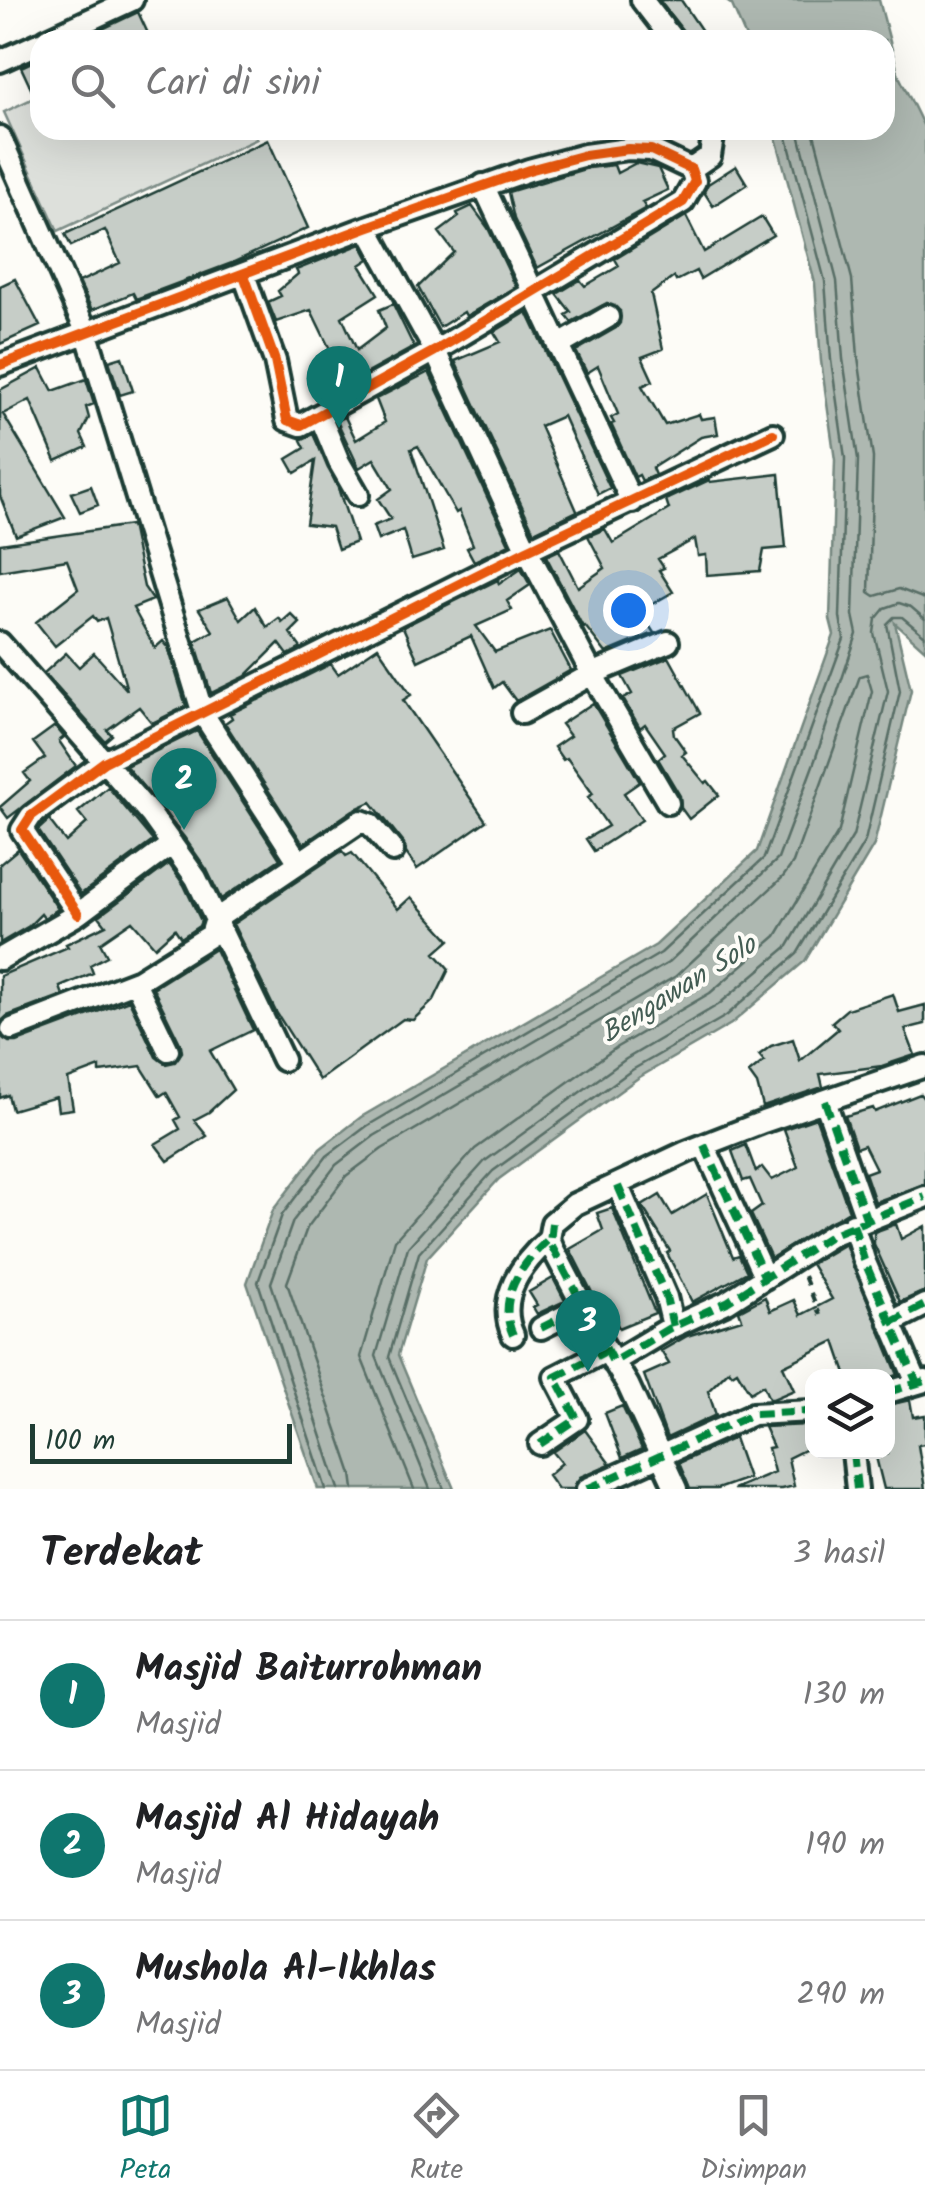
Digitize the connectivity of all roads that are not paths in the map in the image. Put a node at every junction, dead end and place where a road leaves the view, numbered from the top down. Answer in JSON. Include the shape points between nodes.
{"nodes":[{"id":1,"x":132,"y":0,"type":"edge"},
{"id":2,"x":642,"y":0,"type":"edge"},
{"id":3,"x":67,"y":30,"type":"edge"},
{"id":4,"x":664,"y":30,"type":"edge"},
{"id":5,"x":30,"y":47,"type":"edge"},
{"id":6,"x":0,"y":62,"type":"edge"},
{"id":7,"x":0,"y":138,"type":"edge"},
{"id":8,"x":712,"y":140,"type":"edge"},
{"id":9,"x":691,"y":169,"type":"junction"},
{"id":10,"x":483,"y":185,"type":"junction"},
{"id":11,"x":366,"y":226,"type":"junction"},
{"id":12,"x":244,"y":275,"type":"junction"},
{"id":13,"x":532,"y":292,"type":"junction"},
{"id":14,"x":608,"y":318,"type":"dead end"},
{"id":15,"x":86,"y":330,"type":"junction"},
{"id":16,"x":558,"y":346,"type":"junction"},
{"id":17,"x":434,"y":351,"type":"junction"},
{"id":18,"x":0,"y":365,"type":"edge"},
{"id":19,"x":320,"y":416,"type":"junction"},
{"id":20,"x":774,"y":434,"type":"dead end"},
{"id":21,"x":358,"y":495,"type":"dead end"},
{"id":22,"x":632,"y":502,"type":"junction"},
{"id":23,"x":527,"y":550,"type":"junction"},
{"id":24,"x":668,"y":642,"type":"dead end"},
{"id":25,"x":0,"y":643,"type":"edge"},
{"id":26,"x":592,"y":674,"type":"junction"},
{"id":27,"x":202,"y":714,"type":"junction"},
{"id":28,"x":522,"y":714,"type":"dead end"},
{"id":29,"x":104,"y":762,"type":"junction"},
{"id":30,"x":668,"y":803,"type":"dead end"},
{"id":31,"x":172,"y":844,"type":"junction"},
{"id":32,"x":392,"y":851,"type":"dead end"},
{"id":33,"x":298,"y":862,"type":"junction"},
{"id":34,"x":78,"y":914,"type":"junction"},
{"id":35,"x":216,"y":918,"type":"junction"},
{"id":36,"x":0,"y":959,"type":"edge"},
{"id":37,"x":135,"y":982,"type":"junction"},
{"id":38,"x":12,"y":1029,"type":"dead end"},
{"id":39,"x":168,"y":1050,"type":"dead end"},
{"id":40,"x":283,"y":1060,"type":"dead end"},
{"id":41,"x":923,"y":1071,"type":"edge"},
{"id":42,"x":825,"y":1101,"type":"junction"},
{"id":43,"x":704,"y":1145,"type":"junction"},
{"id":44,"x":618,"y":1186,"type":"junction"},
{"id":45,"x":925,"y":1197,"type":"edge"},
{"id":46,"x":859,"y":1221,"type":"junction"},
{"id":47,"x":550,"y":1239,"type":"junction"},
{"id":48,"x":765,"y":1278,"type":"junction"},
{"id":49,"x":925,"y":1305,"type":"edge"},
{"id":50,"x":583,"y":1307,"type":"junction"},
{"id":51,"x":890,"y":1323,"type":"junction"},
{"id":52,"x":673,"y":1326,"type":"junction"},
{"id":53,"x":541,"y":1328,"type":"dead end"},
{"id":54,"x":513,"y":1335,"type":"dead end"},
{"id":55,"x":610,"y":1356,"type":"junction"},
{"id":56,"x":921,"y":1382,"type":"edge"},
{"id":57,"x":895,"y":1390,"type":"edge"},
{"id":58,"x":805,"y":1411,"type":"edge"},
{"id":59,"x":540,"y":1444,"type":"dead end"},
{"id":60,"x":661,"y":1457,"type":"junction"},
{"id":61,"x":854,"y":1459,"type":"edge"},
{"id":62,"x":587,"y":1489,"type":"edge"},
{"id":63,"x":676,"y":1489,"type":"edge"},
{"id":64,"x":857,"y":1489,"type":"edge"}],
"edges":[{"from":1,"to":3,"type":"street"},
{"from":2,"to":4,"type":"street"},
{"from":5,"to":6,"type":"street"},
{"from":7,"to":15,"type":"street"},
{"from":8,"to":9,"type":"street","via":[[710,156]]},
{"from":9,"to":10,"type":"street","via":[[650,150],[628,149]]},
{"from":9,"to":13,"type":"street","via":[[695,181],[683,202]]},
{"from":10,"to":11,"type":"street"},
{"from":10,"to":13,"type":"street"},
{"from":11,"to":12,"type":"street"},
{"from":11,"to":17,"type":"street"},
{"from":12,"to":15,"type":"street"},
{"from":12,"to":19,"type":"street","via":[[287,420],[301,425]]},
{"from":13,"to":16,"type":"street"},
{"from":13,"to":17,"type":"street"},
{"from":14,"to":16,"type":"street"},
{"from":15,"to":18,"type":"street"},
{"from":15,"to":27,"type":"street"},
{"from":16,"to":22,"type":"street"},
{"from":17,"to":19,"type":"street"},
{"from":17,"to":23,"type":"street"},
{"from":19,"to":21,"type":"street"},
{"from":20,"to":22,"type":"street"},
{"from":22,"to":23,"type":"street"},
{"from":23,"to":26,"type":"street"},
{"from":23,"to":27,"type":"street"},
{"from":24,"to":26,"type":"street"},
{"from":25,"to":29,"type":"street"},
{"from":26,"to":28,"type":"street"},
{"from":26,"to":30,"type":"street"},
{"from":27,"to":29,"type":"street"},
{"from":27,"to":33,"type":"street"},
{"from":29,"to":31,"type":"street"},
{"from":29,"to":34,"type":"street","via":[[31,816],[22,830]]},
{"from":31,"to":34,"type":"street"},
{"from":31,"to":35,"type":"street"},
{"from":32,"to":33,"type":"street","via":[[360,821]]},
{"from":33,"to":35,"type":"street"},
{"from":34,"to":36,"type":"street"},
{"from":35,"to":37,"type":"street","via":[[211,934]]},
{"from":35,"to":40,"type":"street"},
{"from":37,"to":38,"type":"street"},
{"from":37,"to":39,"type":"street"},
{"from":41,"to":42,"type":"street"},
{"from":42,"to":43,"type":"street"},
{"from":42,"to":46,"type":"street"},
{"from":43,"to":44,"type":"street"},
{"from":43,"to":48,"type":"street"},
{"from":44,"to":47,"type":"street","via":[[564,1211],[552,1223]]},
{"from":44,"to":52,"type":"street"},
{"from":45,"to":46,"type":"street"},
{"from":46,"to":48,"type":"street"},
{"from":46,"to":51,"type":"street","via":[[864,1260]]},
{"from":47,"to":50,"type":"street"},
{"from":47,"to":54,"type":"street","via":[[506,1302]]},
{"from":48,"to":52,"type":"street"},
{"from":49,"to":51,"type":"street"},
{"from":50,"to":53,"type":"street"},
{"from":50,"to":55,"type":"street"},
{"from":51,"to":56,"type":"street"},
{"from":52,"to":55,"type":"street"},
{"from":55,"to":59,"type":"street","via":[[556,1377],[577,1419]]},
{"from":55,"to":60,"type":"street"},
{"from":56,"to":57,"type":"street"},
{"from":58,"to":60,"type":"street","via":[[753,1414]]},
{"from":60,"to":62,"type":"street"},
{"from":60,"to":63,"type":"street"},
{"from":61,"to":64,"type":"street"}]}
